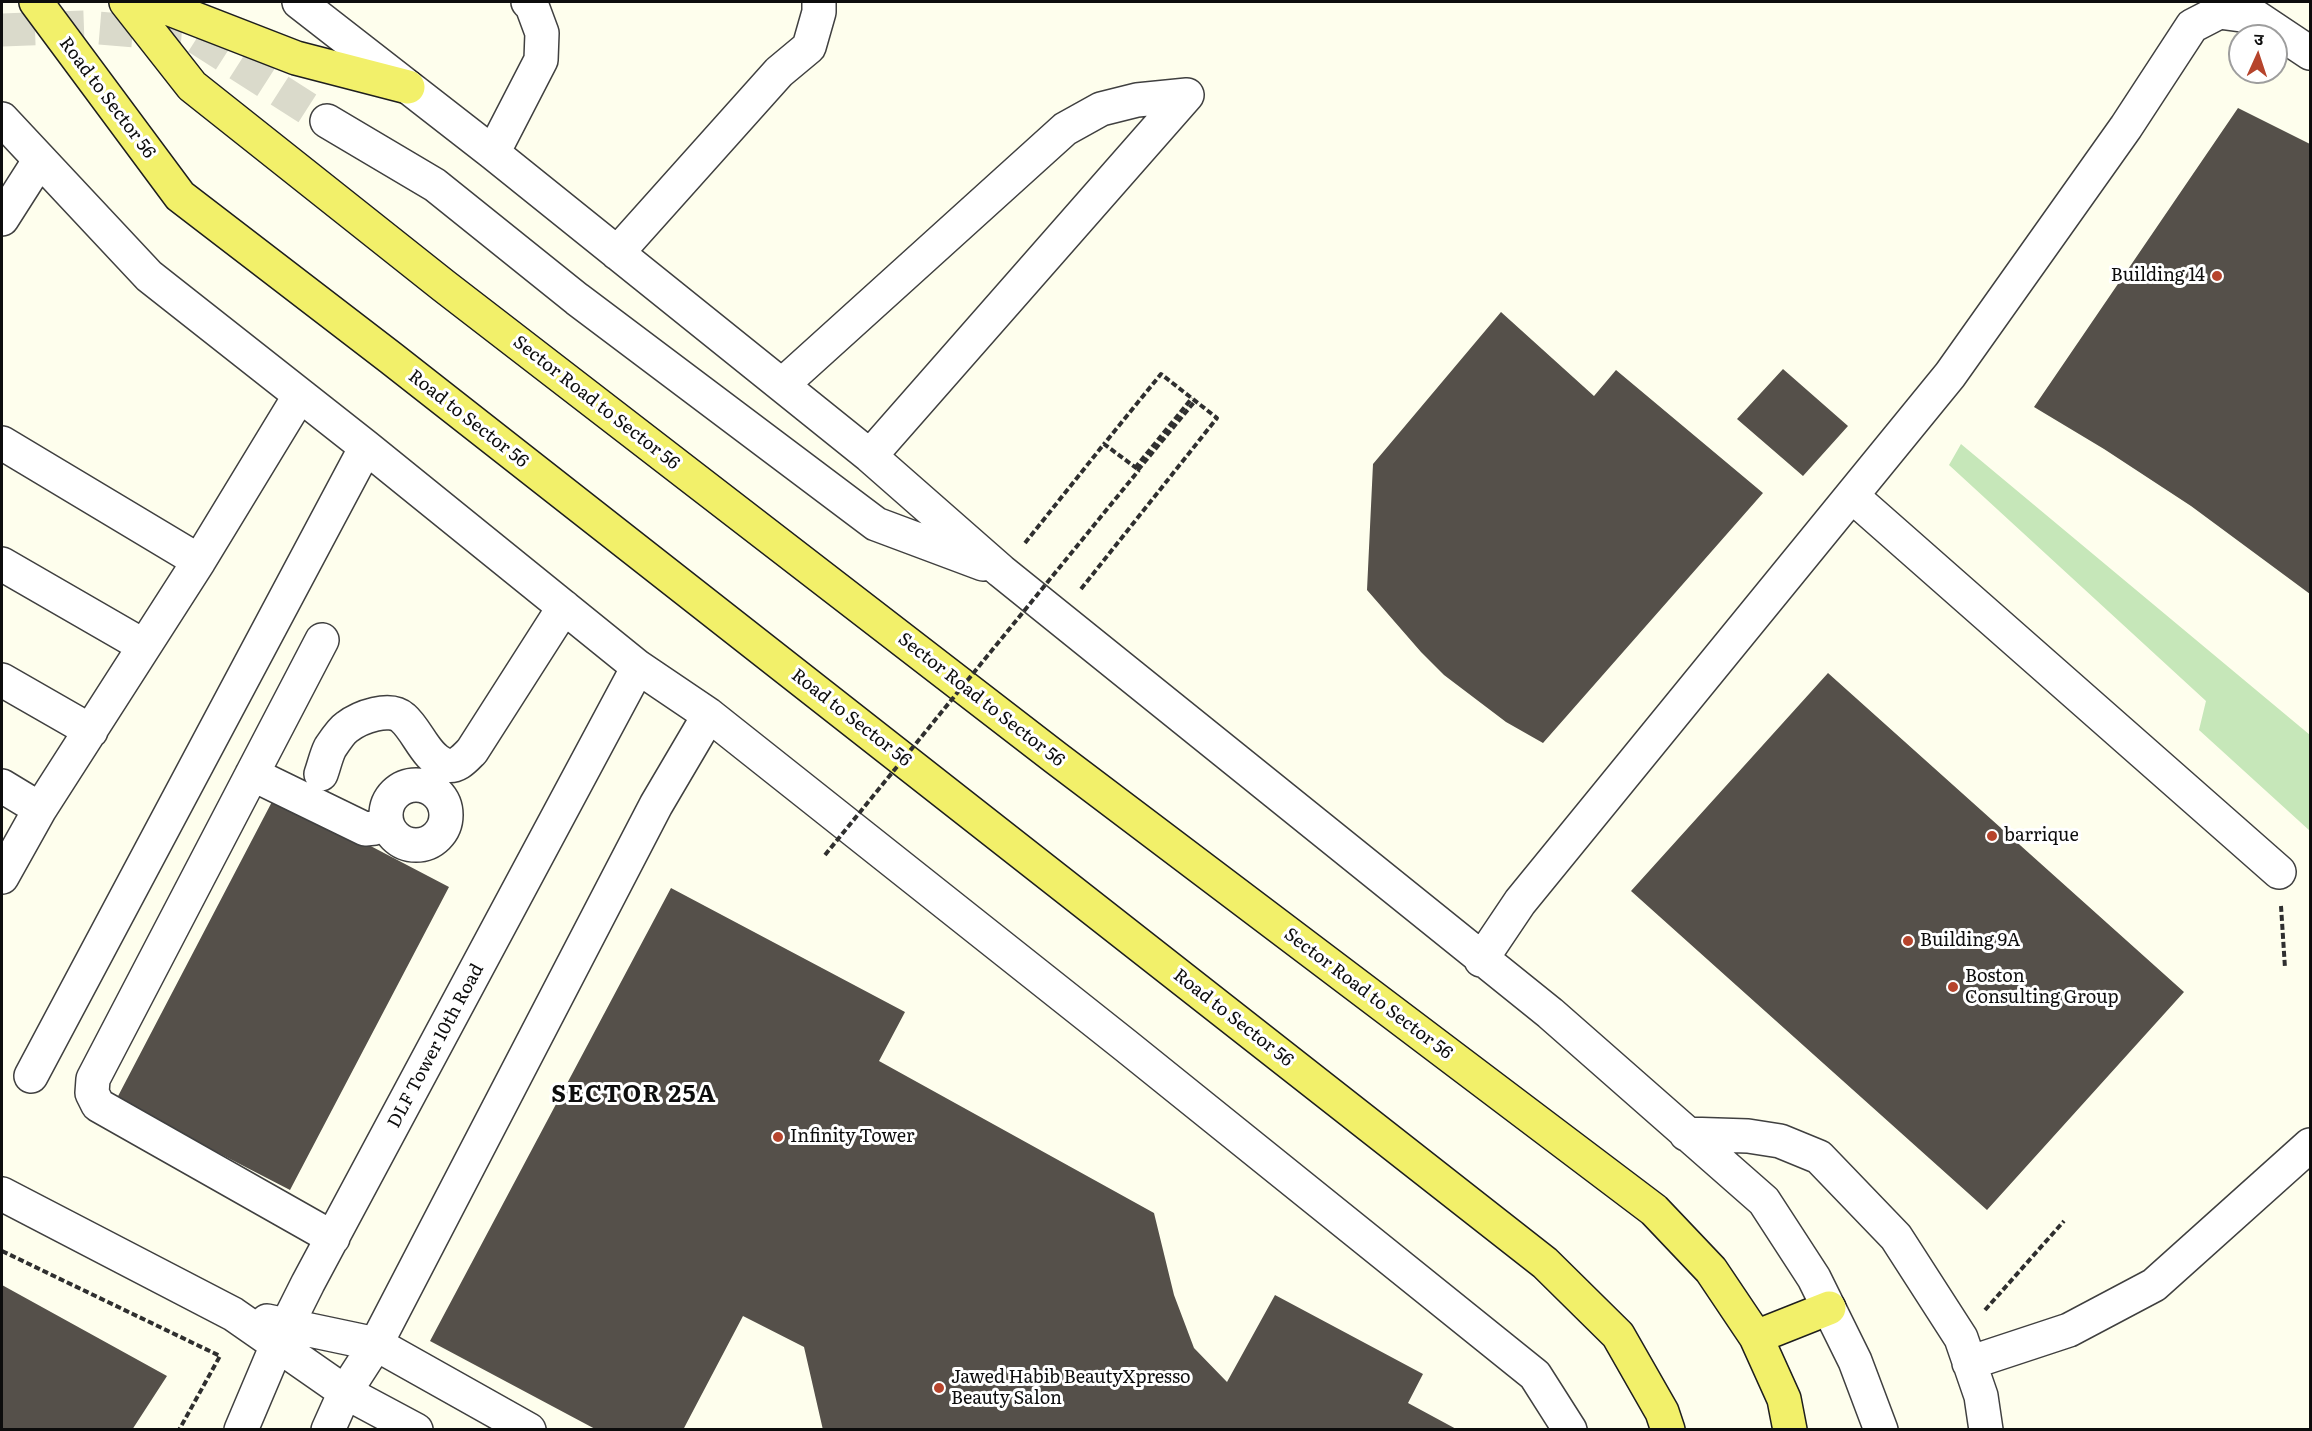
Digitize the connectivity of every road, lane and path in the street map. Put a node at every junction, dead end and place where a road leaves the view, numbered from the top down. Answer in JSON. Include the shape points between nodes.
{"nodes":[{"id":1,"x":36,"y":2,"type":"edge"},
{"id":2,"x":126,"y":2,"type":"edge"},
{"id":3,"x":152,"y":2,"type":"edge"},
{"id":4,"x":299,"y":2,"type":"edge"},
{"id":5,"x":528,"y":2,"type":"edge"},
{"id":6,"x":819,"y":2,"type":"edge"},
{"id":7,"x":2310,"y":53,"type":"edge"},
{"id":8,"x":408,"y":87,"type":"junction"},
{"id":9,"x":2,"y":119,"type":"edge"},
{"id":10,"x":327,"y":120,"type":"tunnel mouth"},
{"id":11,"x":493,"y":153,"type":"junction"},
{"id":12,"x":39,"y":161,"type":"junction"},
{"id":13,"x":2,"y":219,"type":"edge"},
{"id":14,"x":617,"y":253,"type":"junction"},
{"id":15,"x":782,"y":385,"type":"junction"},
{"id":16,"x":300,"y":395,"type":"junction"},
{"id":17,"x":1193,"y":399,"type":"junction"},
{"id":18,"x":2,"y":443,"type":"edge"},
{"id":19,"x":1106,"y":446,"type":"junction"},
{"id":20,"x":366,"y":447,"type":"junction"},
{"id":21,"x":870,"y":456,"type":"junction"},
{"id":22,"x":1136,"y":469,"type":"junction"},
{"id":23,"x":1852,"y":496,"type":"junction"},
{"id":24,"x":199,"y":561,"type":"junction"},
{"id":25,"x":2,"y":564,"type":"edge"},
{"id":26,"x":1001,"y":571,"type":"junction"},
{"id":27,"x":564,"y":607,"type":"junction"},
{"id":28,"x":1059,"y":618,"type":"junction"},
{"id":29,"x":322,"y":640,"type":"dead end"},
{"id":30,"x":144,"y":646,"type":"junction"},
{"id":31,"x":638,"y":667,"type":"junction"},
{"id":32,"x":2,"y":680,"type":"edge"},
{"id":33,"x":709,"y":715,"type":"junction"},
{"id":34,"x":91,"y":731,"type":"junction"},
{"id":35,"x":252,"y":774,"type":"junction"},
{"id":36,"x":321,"y":774,"type":"dead end"},
{"id":37,"x":440,"y":778,"type":"junction"},
{"id":38,"x":2,"y":786,"type":"edge"},
{"id":39,"x":40,"y":809,"type":"junction"},
{"id":40,"x":386,"y":820,"type":"junction"},
{"id":41,"x":825,"y":855,"type":"dead end"},
{"id":42,"x":2279,"y":872,"type":"joint"},
{"id":43,"x":2,"y":877,"type":"edge"},
{"id":44,"x":1481,"y":960,"type":"junction"},
{"id":45,"x":2285,"y":968,"type":"dead end"},
{"id":46,"x":31,"y":1076,"type":"dead end"},
{"id":47,"x":1686,"y":1134,"type":"junction"},
{"id":48,"x":2310,"y":1145,"type":"edge"},
{"id":49,"x":2,"y":1194,"type":"edge"},
{"id":50,"x":2064,"y":1221,"type":"dead end"},
{"id":51,"x":333,"y":1238,"type":"junction"},
{"id":52,"x":2,"y":1251,"type":"edge"},
{"id":53,"x":1829,"y":1308,"type":"junction"},
{"id":54,"x":282,"y":1335,"type":"junction"},
{"id":55,"x":1756,"y":1337,"type":"junction"},
{"id":56,"x":376,"y":1344,"type":"junction"},
{"id":57,"x":1965,"y":1350,"type":"junction"},
{"id":58,"x":345,"y":1392,"type":"junction"},
{"id":59,"x":179,"y":1430,"type":"edge"},
{"id":60,"x":241,"y":1430,"type":"edge"},
{"id":61,"x":328,"y":1430,"type":"edge"},
{"id":62,"x":416,"y":1430,"type":"edge"},
{"id":63,"x":529,"y":1430,"type":"edge"},
{"id":64,"x":1570,"y":1430,"type":"edge"},
{"id":65,"x":1668,"y":1430,"type":"edge"},
{"id":66,"x":1790,"y":1430,"type":"edge"},
{"id":67,"x":1881,"y":1430,"type":"edge"},
{"id":68,"x":1986,"y":1430,"type":"edge"}],
"edges":[{"from":1,"to":65,"type":"main road","name":"Road to Sector 56","via":[[180,196],[1545,1263],[1618,1335],[1662,1412]]},
{"from":2,"to":55,"type":"main road","name":"Sector Road to Sector 56","via":[[192,86],[444,286],[1047,751],[1654,1210],[1711,1270]]},
{"from":3,"to":8,"type":"main road","via":[[296,58]]},
{"from":4,"to":8,"type":"street"},
{"from":5,"to":11,"type":"street","via":[[542,33],[542,60]]},
{"from":6,"to":14,"type":"street","via":[[809,47],[779,72]]},
{"from":7,"to":23,"type":"street","via":[[2256,17],[2219,12],[2192,26],[2126,127],[1950,375]]},
{"from":8,"to":11,"type":"street"},
{"from":9,"to":12,"type":"street"},
{"from":10,"to":26,"type":"street","via":[[435,185],[577,299],[876,524]]},
{"from":11,"to":14,"type":"street"},
{"from":12,"to":13,"type":"street"},
{"from":12,"to":16,"type":"street","via":[[149,276]]},
{"from":14,"to":15,"type":"street"},
{"from":15,"to":21,"type":"street"},
{"from":15,"to":21,"type":"street","via":[[1065,129],[1101,109],[1137,100],[1187,95]]},
{"from":16,"to":20,"type":"street"},
{"from":16,"to":24,"type":"street"},
{"from":17,"to":19,"type":"path","via":[[1161,374]]},
{"from":17,"to":22,"type":"path"},
{"from":17,"to":28,"type":"path","via":[[1217,418]]},
{"from":18,"to":24,"type":"street"},
{"from":19,"to":22,"type":"path"},
{"from":19,"to":26,"type":"path"},
{"from":20,"to":27,"type":"street"},
{"from":20,"to":46,"type":"street"},
{"from":21,"to":26,"type":"street"},
{"from":22,"to":41,"type":"path","bridge":true,"via":[[1139,470],[1124,489]]},
{"from":23,"to":42,"type":"street"},
{"from":23,"to":44,"type":"street","via":[[1520,902]]},
{"from":24,"to":30,"type":"street"},
{"from":25,"to":30,"type":"street"},
{"from":26,"to":28,"type":"street"},
{"from":27,"to":31,"type":"street"},
{"from":27,"to":37,"type":"street","via":[[472,751]]},
{"from":28,"to":44,"type":"street"},
{"from":29,"to":35,"type":"street"},
{"from":30,"to":34,"type":"street"},
{"from":31,"to":33,"type":"street"},
{"from":31,"to":51,"type":"street","name":"DLF Tower 10th Road"},
{"from":32,"to":34,"type":"street"},
{"from":33,"to":56,"type":"street","via":[[656,805]]},
{"from":33,"to":64,"type":"street","via":[[1535,1375]]},
{"from":34,"to":39,"type":"street"},
{"from":35,"to":40,"type":"street","via":[[364,829],[375,828]]},
{"from":35,"to":51,"type":"street","via":[[93,1079],[92,1093],[98,1105]]},
{"from":36,"to":37,"type":"street","via":[[330,748],[347,727],[384,713],[400,715],[412,726],[435,760]]},
{"from":37,"to":40,"type":"street","via":[[395,793],[386,810]]},
{"from":37,"to":40,"type":"street","via":[[446,815],[440,834],[432,841],[423,845],[404,842],[395,837]]},
{"from":38,"to":39,"type":"street"},
{"from":39,"to":43,"type":"street"},
{"from":42,"to":45,"type":"path"},
{"from":44,"to":47,"type":"street","via":[[1550,1013]]},
{"from":47,"to":53,"type":"street","via":[[1764,1201]]},
{"from":47,"to":57,"type":"street","via":[[1780,1141],[1819,1157],[1896,1237]]},
{"from":48,"to":57,"type":"street","via":[[2154,1285],[2069,1330]]},
{"from":49,"to":54,"type":"street","via":[[233,1314]]},
{"from":50,"to":57,"type":"path"},
{"from":51,"to":54,"type":"street","name":"DLF Tower 10th Road"},
{"from":52,"to":59,"type":"path","via":[[220,1356]]},
{"from":53,"to":55,"type":"main road"},
{"from":53,"to":67,"type":"street","via":[[1856,1360]]},
{"from":54,"to":56,"type":"street"},
{"from":54,"to":58,"type":"street"},
{"from":54,"to":60,"type":"street","name":"DLF Tower 10th Road"},
{"from":55,"to":66,"type":"main road","name":"Sector Road to Sector 56","via":[[1784,1399]]},
{"from":56,"to":58,"type":"street"},
{"from":56,"to":63,"type":"street"},
{"from":57,"to":68,"type":"street","via":[[1981,1396]]},
{"from":58,"to":61,"type":"street"},
{"from":58,"to":62,"type":"street"}]}
